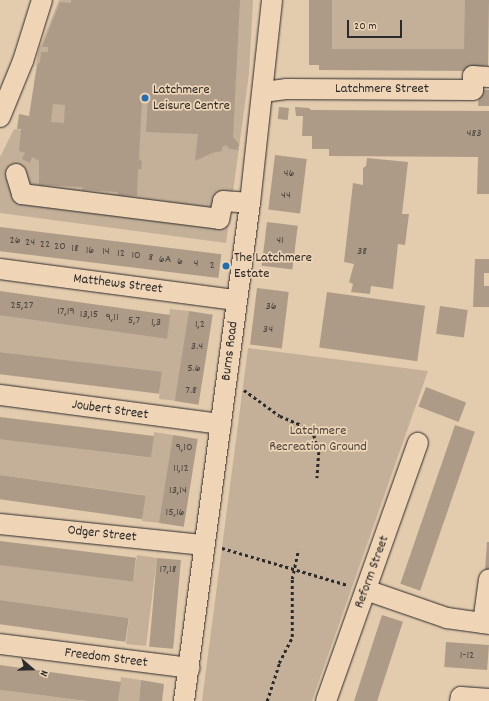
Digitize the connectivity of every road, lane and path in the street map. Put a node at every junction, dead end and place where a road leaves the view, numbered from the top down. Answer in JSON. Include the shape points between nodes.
{"nodes":[{"id":1,"x":42,"y":0,"type":"edge"},
{"id":2,"x":272,"y":0,"type":"edge"},
{"id":3,"x":489,"y":77,"type":"edge"},
{"id":4,"x":263,"y":92,"type":"junction"},
{"id":5,"x":0,"y":117,"type":"edge"},
{"id":6,"x":16,"y":174,"type":"dead end"},
{"id":7,"x":250,"y":203,"type":"junction"},
{"id":8,"x":0,"y":269,"type":"edge"},
{"id":9,"x":236,"y":300,"type":"junction"},
{"id":10,"x":226,"y":382,"type":"junction"},
{"id":11,"x":0,"y":395,"type":"edge"},
{"id":12,"x":221,"y":424,"type":"junction"},
{"id":13,"x":418,"y":443,"type":"dead end"},
{"id":14,"x":317,"y":478,"type":"dead end"},
{"id":15,"x":0,"y":524,"type":"edge"},
{"id":16,"x":204,"y":544,"type":"junction"},
{"id":17,"x":298,"y":550,"type":"dead end"},
{"id":18,"x":293,"y":568,"type":"junction"},
{"id":19,"x":489,"y":579,"type":"edge"},
{"id":20,"x":366,"y":590,"type":"junction"},
{"id":21,"x":486,"y":624,"type":"edge"},
{"id":22,"x":0,"y":644,"type":"edge"},
{"id":23,"x":189,"y":668,"type":"junction"},
{"id":24,"x":489,"y":699,"type":"edge"},
{"id":25,"x":184,"y":701,"type":"edge"},
{"id":26,"x":267,"y":701,"type":"edge"},
{"id":27,"x":326,"y":701,"type":"edge"},
{"id":28,"x":460,"y":701,"type":"edge"}],
"edges":[{"from":1,"to":5,"type":"street","via":[[23,61]]},
{"from":2,"to":4,"type":"street","name":"Burns Road"},
{"from":3,"to":4,"type":"street","name":"Latchmere Street","via":[[473,76],[473,90],[286,89]]},
{"from":4,"to":7,"type":"street","name":"Burns Road"},
{"from":6,"to":7,"type":"street","via":[[22,194],[219,219],[223,201]]},
{"from":7,"to":9,"type":"street","name":"Burns Road"},
{"from":8,"to":9,"type":"street","name":"Matthews Street"},
{"from":9,"to":10,"type":"street","name":"Burns Road"},
{"from":10,"to":12,"type":"street","name":"Burns Road"},
{"from":10,"to":14,"type":"path","via":[[242,388],[280,416],[303,426],[314,435],[319,452]]},
{"from":11,"to":12,"type":"street","name":"Joubert Street"},
{"from":12,"to":16,"type":"street","name":"Burns Road"},
{"from":13,"to":20,"type":"street","name":"Reform Street"},
{"from":15,"to":16,"type":"street","name":"Odger Street"},
{"from":16,"to":18,"type":"path"},
{"from":16,"to":23,"type":"street","name":"Burns Road"},
{"from":17,"to":18,"type":"path"},
{"from":18,"to":20,"type":"path"},
{"from":18,"to":26,"type":"path","via":[[292,637],[279,663]]},
{"from":19,"to":21,"type":"street"},
{"from":20,"to":21,"type":"street","via":[[446,618]]},
{"from":20,"to":27,"type":"street","name":"Reform Street"},
{"from":22,"to":23,"type":"street","name":"Freedom Street"},
{"from":23,"to":25,"type":"street","name":"Burns Road"},
{"from":24,"to":28,"type":"street","via":[[461,697]]}]}
